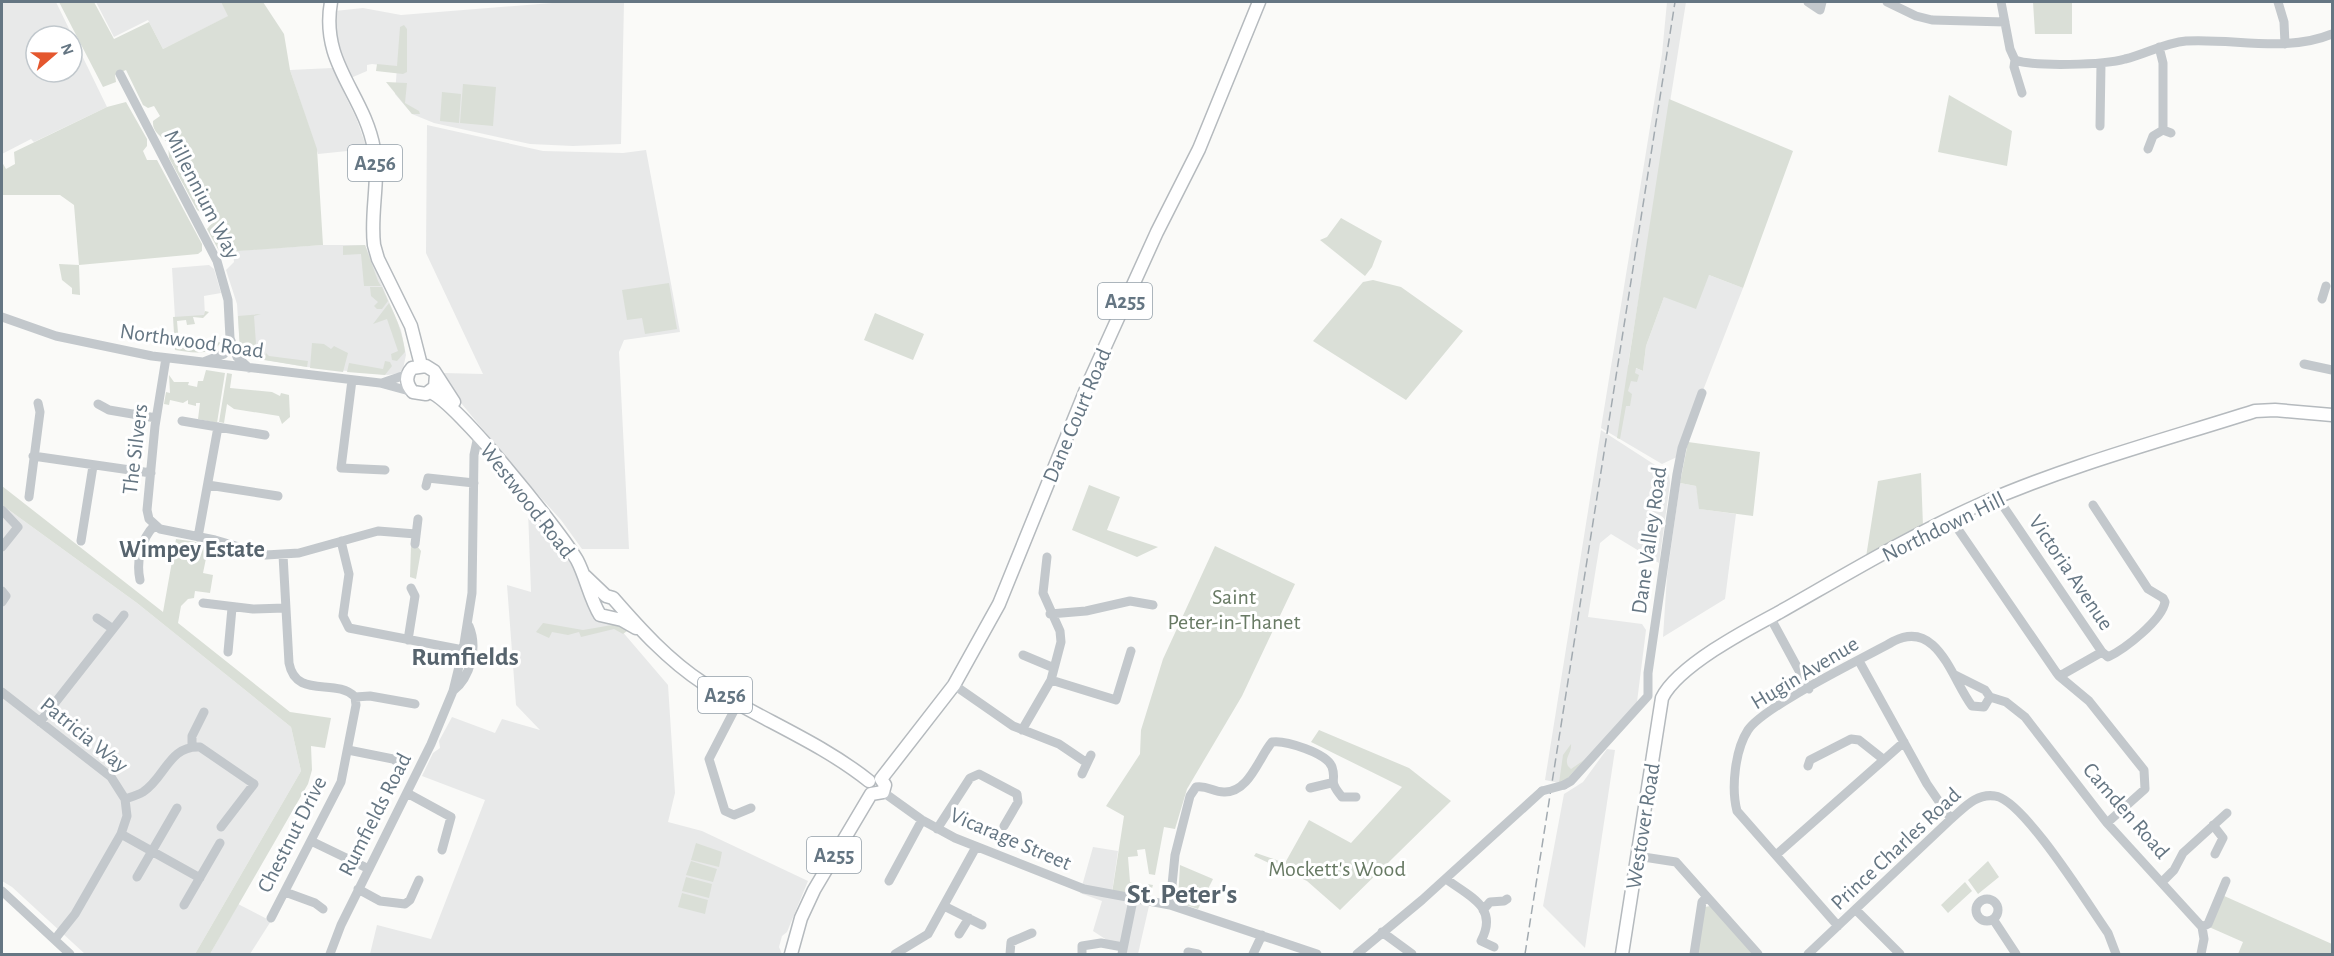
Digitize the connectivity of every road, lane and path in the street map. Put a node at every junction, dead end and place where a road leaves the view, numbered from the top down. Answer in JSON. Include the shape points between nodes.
{"nodes":[{"id":1,"x":331,"y":2,"type":"edge"},
{"id":2,"x":1259,"y":2,"type":"edge"},
{"id":3,"x":1808,"y":2,"type":"edge"},
{"id":4,"x":1887,"y":2,"type":"edge"},
{"id":5,"x":2001,"y":2,"type":"edge"},
{"id":6,"x":2278,"y":2,"type":"edge"},
{"id":7,"x":1821,"y":6,"type":"edge"},
{"id":8,"x":1905,"y":6,"type":"edge"},
{"id":9,"x":2005,"y":22,"type":"junction"},
{"id":10,"x":2332,"y":34,"type":"edge"},
{"id":11,"x":2285,"y":44,"type":"junction"},
{"id":12,"x":2159,"y":46,"type":"junction"},
{"id":13,"x":2015,"y":60,"type":"junction"},
{"id":14,"x":2101,"y":64,"type":"junction"},
{"id":15,"x":120,"y":74,"type":"dead end"},
{"id":16,"x":2022,"y":93,"type":"dead end"},
{"id":17,"x":2099,"y":126,"type":"dead end"},
{"id":18,"x":2148,"y":148,"type":"dead end"},
{"id":19,"x":2,"y":317,"type":"edge"},
{"id":20,"x":407,"y":320,"type":"junction"},
{"id":21,"x":230,"y":338,"type":"junction"},
{"id":22,"x":166,"y":358,"type":"junction"},
{"id":23,"x":202,"y":362,"type":"junction"},
{"id":24,"x":2304,"y":364,"type":"dead end"},
{"id":25,"x":421,"y":365,"type":"junction"},
{"id":26,"x":249,"y":368,"type":"junction"},
{"id":27,"x":2332,"y":370,"type":"edge"},
{"id":28,"x":409,"y":373,"type":"junction"},
{"id":29,"x":436,"y":375,"type":"junction"},
{"id":30,"x":352,"y":380,"type":"junction"},
{"id":31,"x":380,"y":383,"type":"junction"},
{"id":32,"x":413,"y":392,"type":"junction"},
{"id":33,"x":430,"y":392,"type":"junction"},
{"id":34,"x":1701,"y":393,"type":"dead end"},
{"id":35,"x":38,"y":403,"type":"dead end"},
{"id":36,"x":98,"y":404,"type":"dead end"},
{"id":37,"x":2332,"y":415,"type":"edge"},
{"id":38,"x":156,"y":418,"type":"junction"},
{"id":39,"x":182,"y":420,"type":"dead end"},
{"id":40,"x":468,"y":425,"type":"junction"},
{"id":41,"x":218,"y":427,"type":"junction"},
{"id":42,"x":265,"y":435,"type":"dead end"},
{"id":43,"x":478,"y":436,"type":"junction"},
{"id":44,"x":33,"y":456,"type":"junction"},
{"id":45,"x":93,"y":466,"type":"junction"},
{"id":46,"x":385,"y":470,"type":"dead end"},
{"id":47,"x":151,"y":473,"type":"junction"},
{"id":48,"x":474,"y":483,"type":"junction"},
{"id":49,"x":208,"y":485,"type":"junction"},
{"id":50,"x":426,"y":486,"type":"dead end"},
{"id":51,"x":278,"y":496,"type":"dead end"},
{"id":52,"x":29,"y":497,"type":"dead end"},
{"id":53,"x":1997,"y":497,"type":"junction"},
{"id":54,"x":2093,"y":505,"type":"dead end"},
{"id":55,"x":2,"y":510,"type":"edge"},
{"id":56,"x":418,"y":519,"type":"dead end"},
{"id":57,"x":1951,"y":519,"type":"junction"},
{"id":58,"x":154,"y":526,"type":"junction"},
{"id":59,"x":198,"y":537,"type":"junction"},
{"id":60,"x":81,"y":541,"type":"dead end"},
{"id":61,"x":341,"y":541,"type":"junction"},
{"id":62,"x":2,"y":547,"type":"edge"},
{"id":63,"x":282,"y":555,"type":"junction"},
{"id":64,"x":1048,"y":557,"type":"dead end"},
{"id":65,"x":140,"y":580,"type":"dead end"},
{"id":66,"x":411,"y":588,"type":"dead end"},
{"id":67,"x":2,"y":591,"type":"edge"},
{"id":68,"x":602,"y":601,"type":"junction"},
{"id":69,"x":2,"y":602,"type":"edge"},
{"id":70,"x":203,"y":603,"type":"dead end"},
{"id":71,"x":617,"y":604,"type":"junction"},
{"id":72,"x":1153,"y":605,"type":"dead end"},
{"id":73,"x":232,"y":608,"type":"junction"},
{"id":74,"x":285,"y":608,"type":"junction"},
{"id":75,"x":1050,"y":614,"type":"junction"},
{"id":76,"x":124,"y":615,"type":"dead end"},
{"id":77,"x":611,"y":617,"type":"junction"},
{"id":78,"x":1770,"y":617,"type":"junction"},
{"id":79,"x":97,"y":618,"type":"dead end"},
{"id":80,"x":468,"y":624,"type":"junction"},
{"id":81,"x":113,"y":629,"type":"junction"},
{"id":82,"x":644,"y":634,"type":"junction"},
{"id":83,"x":408,"y":640,"type":"junction"},
{"id":84,"x":463,"y":650,"type":"junction"},
{"id":85,"x":228,"y":652,"type":"dead end"},
{"id":86,"x":2102,"y":652,"type":"junction"},
{"id":87,"x":1023,"y":656,"type":"dead end"},
{"id":88,"x":1132,"y":657,"type":"dead end"},
{"id":89,"x":1859,"y":661,"type":"junction"},
{"id":90,"x":1054,"y":668,"type":"junction"},
{"id":91,"x":1953,"y":674,"type":"junction"},
{"id":92,"x":2059,"y":676,"type":"junction"},
{"id":93,"x":1051,"y":680,"type":"junction"},
{"id":94,"x":954,"y":685,"type":"junction"},
{"id":95,"x":1809,"y":688,"type":"junction"},
{"id":96,"x":453,"y":691,"type":"junction"},
{"id":97,"x":2,"y":692,"type":"edge"},
{"id":98,"x":1648,"y":696,"type":"junction"},
{"id":99,"x":355,"y":697,"type":"junction"},
{"id":100,"x":1990,"y":697,"type":"junction"},
{"id":101,"x":1662,"y":698,"type":"junction"},
{"id":102,"x":738,"y":703,"type":"junction"},
{"id":103,"x":415,"y":704,"type":"dead end"},
{"id":104,"x":204,"y":712,"type":"dead end"},
{"id":105,"x":40,"y":722,"type":"junction"},
{"id":106,"x":1022,"y":730,"type":"junction"},
{"id":107,"x":1904,"y":742,"type":"junction"},
{"id":108,"x":192,"y":746,"type":"junction"},
{"id":109,"x":348,"y":750,"type":"junction"},
{"id":110,"x":1883,"y":759,"type":"junction"},
{"id":111,"x":399,"y":763,"type":"dead end"},
{"id":112,"x":1808,"y":766,"type":"dead end"},
{"id":113,"x":1083,"y":774,"type":"dead end"},
{"id":114,"x":1331,"y":783,"type":"junction"},
{"id":115,"x":876,"y":787,"type":"junction"},
{"id":116,"x":1310,"y":788,"type":"dead end"},
{"id":117,"x":407,"y":793,"type":"junction"},
{"id":118,"x":1356,"y":797,"type":"dead end"},
{"id":119,"x":125,"y":799,"type":"junction"},
{"id":120,"x":177,"y":808,"type":"dead end"},
{"id":121,"x":752,"y":808,"type":"dead end"},
{"id":122,"x":741,"y":813,"type":"junction"},
{"id":123,"x":2227,"y":813,"type":"dead end"},
{"id":124,"x":1952,"y":819,"type":"junction"},
{"id":125,"x":922,"y":820,"type":"junction"},
{"id":126,"x":1004,"y":821,"type":"dead end"},
{"id":127,"x":745,"y":823,"type":"dead end"},
{"id":128,"x":2107,"y":823,"type":"junction"},
{"id":129,"x":2213,"y":825,"type":"junction"},
{"id":130,"x":221,"y":827,"type":"dead end"},
{"id":131,"x":937,"y":829,"type":"junction"},
{"id":132,"x":122,"y":834,"type":"junction"},
{"id":133,"x":311,"y":841,"type":"junction"},
{"id":134,"x":220,"y":843,"type":"dead end"},
{"id":135,"x":976,"y":847,"type":"junction"},
{"id":136,"x":441,"y":850,"type":"dead end"},
{"id":137,"x":152,"y":851,"type":"junction"},
{"id":138,"x":2215,"y":854,"type":"dead end"},
{"id":139,"x":1776,"y":855,"type":"junction"},
{"id":140,"x":1637,"y":856,"type":"junction"},
{"id":141,"x":369,"y":869,"type":"junction"},
{"id":142,"x":889,"y":876,"type":"dead end"},
{"id":143,"x":137,"y":877,"type":"dead end"},
{"id":144,"x":200,"y":878,"type":"junction"},
{"id":145,"x":1446,"y":879,"type":"junction"},
{"id":146,"x":2163,"y":881,"type":"junction"},
{"id":147,"x":2226,"y":881,"type":"dead end"},
{"id":148,"x":407,"y":882,"type":"dead end"},
{"id":149,"x":358,"y":889,"type":"junction"},
{"id":150,"x":2,"y":891,"type":"edge"},
{"id":151,"x":285,"y":892,"type":"junction"},
{"id":152,"x":1707,"y":897,"type":"junction"},
{"id":153,"x":1508,"y":899,"type":"dead end"},
{"id":154,"x":1133,"y":900,"type":"junction"},
{"id":155,"x":184,"y":905,"type":"dead end"},
{"id":156,"x":1170,"y":905,"type":"junction"},
{"id":157,"x":944,"y":906,"type":"junction"},
{"id":158,"x":323,"y":909,"type":"dead end"},
{"id":159,"x":1856,"y":909,"type":"junction"},
{"id":160,"x":1483,"y":910,"type":"junction"},
{"id":161,"x":271,"y":918,"type":"dead end"},
{"id":162,"x":969,"y":918,"type":"junction"},
{"id":163,"x":1993,"y":919,"type":"dead end"},
{"id":164,"x":982,"y":925,"type":"dead end"},
{"id":165,"x":1838,"y":926,"type":"junction"},
{"id":166,"x":2202,"y":927,"type":"junction"},
{"id":167,"x":1382,"y":932,"type":"junction"},
{"id":168,"x":1032,"y":933,"type":"dead end"},
{"id":169,"x":959,"y":934,"type":"dead end"},
{"id":170,"x":1262,"y":935,"type":"junction"},
{"id":171,"x":55,"y":939,"type":"junction"},
{"id":172,"x":1494,"y":947,"type":"dead end"},
{"id":173,"x":1123,"y":951,"type":"edge"},
{"id":174,"x":900,"y":953,"type":"edge"},
{"id":175,"x":70,"y":954,"type":"edge"},
{"id":176,"x":330,"y":954,"type":"edge"},
{"id":177,"x":791,"y":954,"type":"edge"},
{"id":178,"x":1010,"y":954,"type":"edge"},
{"id":179,"x":1082,"y":954,"type":"edge"},
{"id":180,"x":1253,"y":954,"type":"edge"},
{"id":181,"x":1317,"y":954,"type":"edge"},
{"id":182,"x":1357,"y":954,"type":"edge"},
{"id":183,"x":1412,"y":954,"type":"edge"},
{"id":184,"x":1622,"y":954,"type":"edge"},
{"id":185,"x":1694,"y":954,"type":"edge"},
{"id":186,"x":1758,"y":954,"type":"edge"},
{"id":187,"x":1808,"y":954,"type":"edge"},
{"id":188,"x":1900,"y":954,"type":"edge"},
{"id":189,"x":2016,"y":954,"type":"edge"},
{"id":190,"x":2116,"y":954,"type":"edge"},
{"id":191,"x":2200,"y":954,"type":"edge"}],
"edges":[{"from":1,"to":20,"type":"main road","number":"A256","via":[[327,32],[331,47],[374,148],[374,245]]},
{"from":2,"to":94,"type":"main road","name":"Dane Court Road","number":"A255","via":[[1199,149],[1089,382],[1010,583]]},
{"from":3,"to":7,"type":"street"},
{"from":4,"to":8,"type":"street"},
{"from":5,"to":9,"type":"street"},
{"from":6,"to":11,"type":"street"},
{"from":8,"to":9,"type":"street","via":[[1932,20]]},
{"from":9,"to":13,"type":"street"},
{"from":10,"to":11,"type":"street"},
{"from":11,"to":12,"type":"street","via":[[2200,41]]},
{"from":12,"to":14,"type":"street"},
{"from":12,"to":18,"type":"street","via":[[2167,131],[2153,136]]},
{"from":13,"to":14,"type":"street"},
{"from":13,"to":16,"type":"street"},
{"from":14,"to":17,"type":"street"},
{"from":15,"to":21,"type":"street","name":"Millennium Way","via":[[217,261],[228,300]]},
{"from":19,"to":22,"type":"street","name":"Northwood Road","via":[[56,336]]},
{"from":20,"to":25,"type":"main road","number":"A256"},
{"from":20,"to":28,"type":"main road","number":"A256"},
{"from":21,"to":23,"type":"street","via":[[224,354]]},
{"from":21,"to":26,"type":"street","name":"Millennium Way","via":[[237,357]]},
{"from":22,"to":23,"type":"street","name":"Northwood Road"},
{"from":22,"to":38,"type":"street","name":"The Silvers"},
{"from":23,"to":26,"type":"street","name":"Northwood Road"},
{"from":24,"to":27,"type":"street"},
{"from":25,"to":28,"type":"main road"},
{"from":25,"to":29,"type":"main road","name":"Westwood Road"},
{"from":26,"to":30,"type":"street","name":"Northwood Road"},
{"from":28,"to":31,"type":"street","name":"Northwood Road"},
{"from":28,"to":32,"type":"main road","number":"A256","via":[[408,384]]},
{"from":29,"to":33,"type":"main road"},
{"from":29,"to":40,"type":"main road","name":"Westwood Road"},
{"from":30,"to":31,"type":"street","name":"Northwood Road"},
{"from":30,"to":46,"type":"street","via":[[341,468]]},
{"from":31,"to":32,"type":"street","name":"Northwood Road"},
{"from":32,"to":33,"type":"main road"},
{"from":33,"to":40,"type":"main road","name":"Westwood Road"},
{"from":34,"to":98,"type":"street","name":"Dane Valley Road","via":[[1678,465]]},
{"from":35,"to":44,"type":"street"},
{"from":36,"to":38,"type":"street","via":[[109,410]]},
{"from":37,"to":53,"type":"main road","name":"Northdown Hill","via":[[2255,411]]},
{"from":38,"to":47,"type":"street","name":"The Silvers"},
{"from":39,"to":41,"type":"street"},
{"from":40,"to":43,"type":"main road","name":"Westwood Road"},
{"from":41,"to":42,"type":"street"},
{"from":41,"to":49,"type":"street"},
{"from":43,"to":48,"type":"street","name":"Rumfields Road"},
{"from":43,"to":68,"type":"main road","name":"Westwood Road","via":[[567,544]]},
{"from":44,"to":45,"type":"street"},
{"from":44,"to":52,"type":"street"},
{"from":45,"to":47,"type":"street"},
{"from":45,"to":60,"type":"street"},
{"from":47,"to":58,"type":"street","name":"The Silvers","via":[[147,510]]},
{"from":48,"to":50,"type":"street","via":[[428,478]]},
{"from":48,"to":80,"type":"street","name":"Rumfields Road","via":[[474,563]]},
{"from":49,"to":51,"type":"street"},
{"from":49,"to":59,"type":"street"},
{"from":53,"to":57,"type":"main road","name":"Northdown Hill"},
{"from":53,"to":86,"type":"street","name":"Victoria Avenue"},
{"from":54,"to":86,"type":"street","name":"Victoria Avenue","via":[[2096,517],[2148,589],[2165,602],[2162,613],[2132,641],[2108,657]]},
{"from":55,"to":62,"type":"street","via":[[18,527]]},
{"from":56,"to":61,"type":"street","name":"The Silvers","via":[[415,539],[378,531]]},
{"from":57,"to":78,"type":"main road","name":"Northdown Hill"},
{"from":57,"to":92,"type":"street"},
{"from":58,"to":59,"type":"street","name":"The Silvers"},
{"from":58,"to":65,"type":"street","via":[[145,536],[138,571]]},
{"from":59,"to":63,"type":"street","name":"The Silvers","via":[[250,552]]},
{"from":61,"to":63,"type":"street","name":"The Silvers"},
{"from":61,"to":83,"type":"street","via":[[349,574],[343,616],[347,626],[355,631]]},
{"from":63,"to":74,"type":"street"},
{"from":64,"to":75,"type":"street","via":[[1043,592]]},
{"from":66,"to":83,"type":"street","via":[[415,596]]},
{"from":67,"to":69,"type":"street","via":[[6,596]]},
{"from":68,"to":71,"type":"main road","via":[[613,598]]},
{"from":68,"to":77,"type":"main road","via":[[600,615]]},
{"from":70,"to":73,"type":"street"},
{"from":71,"to":77,"type":"main road"},
{"from":71,"to":82,"type":"main road","number":"A256"},
{"from":72,"to":75,"type":"street","via":[[1130,601]]},
{"from":73,"to":74,"type":"street"},
{"from":73,"to":85,"type":"street"},
{"from":74,"to":99,"type":"street","via":[[289,663],[295,677],[308,686],[347,692]]},
{"from":75,"to":90,"type":"street","via":[[1060,631],[1061,642]]},
{"from":76,"to":81,"type":"street"},
{"from":77,"to":82,"type":"main road","number":"A256"},
{"from":78,"to":95,"type":"street"},
{"from":78,"to":101,"type":"main road","name":"Northdown Hill","via":[[1674,680]]},
{"from":79,"to":81,"type":"street"},
{"from":80,"to":84,"type":"street","name":"Rumfields Road"},
{"from":80,"to":96,"type":"street","name":"Rumfields Road","via":[[472,657],[462,684]]},
{"from":81,"to":105,"type":"street"},
{"from":82,"to":102,"type":"main road","number":"A256","via":[[686,670]]},
{"from":83,"to":84,"type":"street"},
{"from":84,"to":96,"type":"street","name":"Rumfields Road"},
{"from":86,"to":92,"type":"street"},
{"from":87,"to":90,"type":"street"},
{"from":88,"to":93,"type":"street","via":[[1117,702]]},
{"from":89,"to":91,"type":"street","name":"Hugin Avenue","via":[[1901,638],[1916,636],[1937,648]]},
{"from":89,"to":95,"type":"street","name":"Hugin Avenue"},
{"from":89,"to":107,"type":"street"},
{"from":90,"to":93,"type":"street"},
{"from":91,"to":100,"type":"street","via":[[1985,690]]},
{"from":91,"to":100,"type":"street","name":"Hugin Avenue","via":[[1972,706],[1984,707]]},
{"from":92,"to":128,"type":"street","via":[[2089,701],[2144,770],[2145,789]]},
{"from":93,"to":106,"type":"street"},
{"from":94,"to":106,"type":"street"},
{"from":94,"to":115,"type":"main road","name":"Dane Court Road","number":"A255"},
{"from":95,"to":139,"type":"street","name":"Hugin Avenue","via":[[1762,716],[1749,729],[1741,746],[1733,793],[1737,811]]},
{"from":96,"to":117,"type":"street","name":"Rumfields Road"},
{"from":97,"to":105,"type":"street","name":"Patricia Way"},
{"from":98,"to":101,"type":"street"},
{"from":98,"to":145,"type":"street","bridge":true,"via":[[1571,781],[1542,790]]},
{"from":99,"to":103,"type":"street"},
{"from":99,"to":109,"type":"street","name":"Chestnut Drive"},
{"from":100,"to":128,"type":"street","name":"Camden Road","via":[[2006,702],[2025,717]]},
{"from":101,"to":140,"type":"main road","name":"Westover Road"},
{"from":102,"to":115,"type":"main road","number":"A256","via":[[830,754]]},
{"from":102,"to":122,"type":"street","via":[[709,759],[723,808],[729,814]]},
{"from":104,"to":108,"type":"street","via":[[192,736]]},
{"from":105,"to":119,"type":"street","name":"Patricia Way","via":[[111,777]]},
{"from":106,"to":113,"type":"street","via":[[1089,759]]},
{"from":107,"to":110,"type":"street"},
{"from":107,"to":124,"type":"street"},
{"from":108,"to":119,"type":"street","via":[[178,752],[143,792]]},
{"from":108,"to":130,"type":"street","via":[[207,750],[254,784]]},
{"from":109,"to":111,"type":"street"},
{"from":109,"to":133,"type":"street","name":"Chestnut Drive","via":[[341,782]]},
{"from":110,"to":112,"type":"street","via":[[1859,740],[1851,739],[1810,760]]},
{"from":110,"to":139,"type":"street"},
{"from":114,"to":116,"type":"street"},
{"from":114,"to":118,"type":"street","via":[[1342,797]]},
{"from":114,"to":156,"type":"street","via":[[1332,766],[1327,761],[1280,741],[1272,742],[1246,781],[1236,788],[1222,792],[1196,787],[1190,796],[1175,855]]},
{"from":115,"to":125,"type":"street","name":"Vicarage Street"},
{"from":115,"to":177,"type":"main road","number":"A255","via":[[814,890]]},
{"from":117,"to":136,"type":"street","via":[[454,818]]},
{"from":117,"to":141,"type":"street","name":"Rumfields Road"},
{"from":119,"to":132,"type":"street","name":"Patricia Way","via":[[128,816]]},
{"from":120,"to":137,"type":"street"},
{"from":121,"to":122,"type":"street"},
{"from":122,"to":127,"type":"street"},
{"from":123,"to":129,"type":"street"},
{"from":124,"to":159,"type":"street","name":"Prince Charles Road"},
{"from":124,"to":190,"type":"street","name":"Prince Charles Road","via":[[1971,802],[1986,796],[1996,796],[2014,806],[2108,933]]},
{"from":125,"to":131,"type":"street","name":"Vicarage Street"},
{"from":125,"to":142,"type":"street"},
{"from":126,"to":131,"type":"street","via":[[1018,802],[1017,794],[979,774],[970,778]]},
{"from":128,"to":146,"type":"street","name":"Camden Road"},
{"from":129,"to":138,"type":"street","via":[[2223,838]]},
{"from":129,"to":146,"type":"street","via":[[2183,853],[2175,870]]},
{"from":131,"to":135,"type":"street","name":"Vicarage Street"},
{"from":132,"to":137,"type":"street"},
{"from":132,"to":171,"type":"street","name":"Patricia Way","via":[[75,914]]},
{"from":133,"to":141,"type":"street"},
{"from":133,"to":151,"type":"street","name":"Chestnut Drive"},
{"from":134,"to":144,"type":"street"},
{"from":135,"to":154,"type":"street","name":"Vicarage Street","via":[[1084,889]]},
{"from":135,"to":157,"type":"street"},
{"from":137,"to":143,"type":"street"},
{"from":137,"to":144,"type":"street"},
{"from":139,"to":165,"type":"street","name":"Hugin Avenue"},
{"from":140,"to":152,"type":"street","via":[[1676,862]]},
{"from":140,"to":184,"type":"main road","name":"Westover Road"},
{"from":141,"to":149,"type":"street","name":"Rumfields Road"},
{"from":144,"to":155,"type":"street"},
{"from":145,"to":160,"type":"street"},
{"from":145,"to":167,"type":"street"},
{"from":146,"to":166,"type":"street","name":"Camden Road"},
{"from":147,"to":166,"type":"street","via":[[2208,924]]},
{"from":148,"to":149,"type":"street","via":[[418,883],[410,900],[396,904],[380,901]]},
{"from":149,"to":176,"type":"street","name":"Rumfields Road"},
{"from":150,"to":171,"type":"street"},
{"from":151,"to":158,"type":"street"},
{"from":151,"to":161,"type":"street","name":"Chestnut Drive"},
{"from":152,"to":185,"type":"street","via":[[1702,902]]},
{"from":152,"to":186,"type":"street"},
{"from":153,"to":160,"type":"street","via":[[1490,902]]},
{"from":154,"to":156,"type":"street","name":"Vicarage Street"},
{"from":154,"to":173,"type":"street"},
{"from":156,"to":170,"type":"street","name":"Vicarage Street"},
{"from":157,"to":162,"type":"street"},
{"from":157,"to":174,"type":"street","via":[[928,934]]},
{"from":159,"to":165,"type":"street","name":"Prince Charles Road"},
{"from":159,"to":188,"type":"street"},
{"from":160,"to":172,"type":"street","via":[[1488,924],[1480,941]]},
{"from":162,"to":164,"type":"street"},
{"from":162,"to":169,"type":"street"},
{"from":163,"to":189,"type":"street"},
{"from":165,"to":187,"type":"street","name":"Prince Charles Road"},
{"from":166,"to":191,"type":"street"},
{"from":167,"to":182,"type":"street"},
{"from":167,"to":183,"type":"street"},
{"from":168,"to":178,"type":"street","via":[[1020,933],[1011,942]]},
{"from":170,"to":180,"type":"street"},
{"from":170,"to":181,"type":"street","name":"Vicarage Street"},
{"from":171,"to":175,"type":"street"},
{"from":173,"to":179,"type":"street","via":[[1101,944],[1082,946]]}]}
